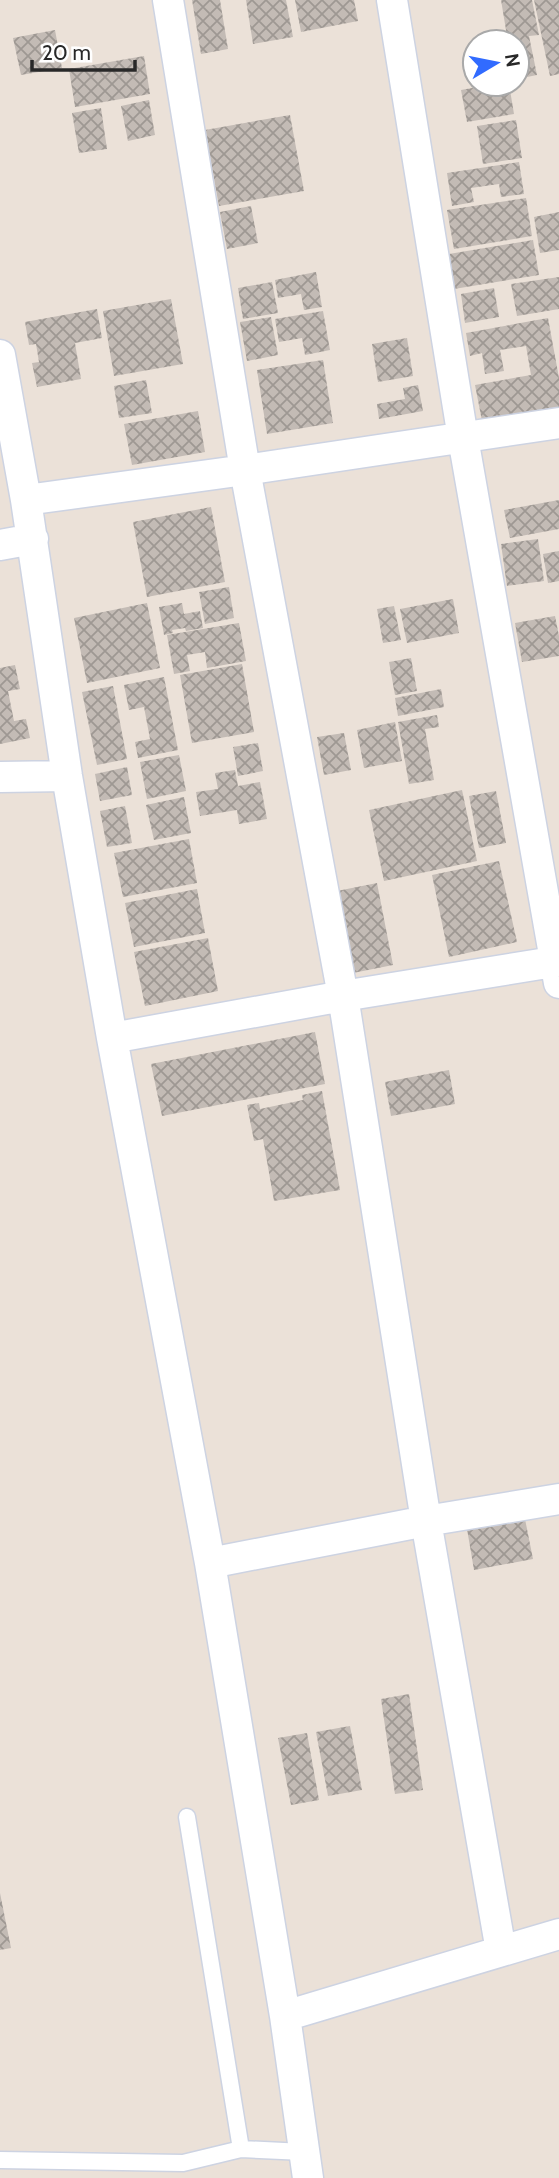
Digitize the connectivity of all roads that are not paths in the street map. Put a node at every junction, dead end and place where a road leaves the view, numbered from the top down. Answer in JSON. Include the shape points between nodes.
{"nodes":[{"id":1,"x":168,"y":0,"type":"edge"},
{"id":2,"x":392,"y":0,"type":"edge"},
{"id":3,"x":0,"y":355,"type":"edge"},
{"id":4,"x":559,"y":423,"type":"edge"},
{"id":5,"x":463,"y":438,"type":"junction"},
{"id":6,"x":244,"y":470,"type":"junction"},
{"id":7,"x":26,"y":500,"type":"junction"},
{"id":8,"x":33,"y":539,"type":"junction"},
{"id":9,"x":0,"y":545,"type":"edge"},
{"id":10,"x":67,"y":776,"type":"junction"},
{"id":11,"x":0,"y":777,"type":"edge"},
{"id":12,"x":558,"y":969,"type":"edge"},
{"id":13,"x":343,"y":996,"type":"junction"},
{"id":14,"x":112,"y":1038,"type":"junction"},
{"id":15,"x":559,"y":1499,"type":"edge"},
{"id":16,"x":426,"y":1521,"type":"junction"},
{"id":17,"x":210,"y":1563,"type":"junction"},
{"id":18,"x":187,"y":1817,"type":"dead end"},
{"id":19,"x":559,"y":1934,"type":"edge"},
{"id":20,"x":502,"y":1951,"type":"junction"},
{"id":21,"x":285,"y":2016,"type":"junction"},
{"id":22,"x":241,"y":2149,"type":"junction"},
{"id":23,"x":0,"y":2160,"type":"edge"},
{"id":24,"x":306,"y":2165,"type":"edge"}],
"edges":[{"from":1,"to":6,"type":"street"},
{"from":2,"to":5,"type":"street"},
{"from":3,"to":7,"type":"street"},
{"from":4,"to":5,"type":"street"},
{"from":5,"to":6,"type":"street"},
{"from":5,"to":12,"type":"street"},
{"from":6,"to":7,"type":"street"},
{"from":6,"to":13,"type":"street"},
{"from":7,"to":8,"type":"street"},
{"from":8,"to":9,"type":"street"},
{"from":8,"to":10,"type":"street"},
{"from":10,"to":11,"type":"street"},
{"from":10,"to":14,"type":"street"},
{"from":12,"to":13,"type":"street"},
{"from":13,"to":14,"type":"street"},
{"from":13,"to":16,"type":"street"},
{"from":14,"to":17,"type":"street"},
{"from":15,"to":16,"type":"street"},
{"from":16,"to":17,"type":"street"},
{"from":16,"to":20,"type":"street"},
{"from":17,"to":21,"type":"street"},
{"from":18,"to":22,"type":"lane"},
{"from":19,"to":20,"type":"street"},
{"from":20,"to":21,"type":"street"},
{"from":21,"to":24,"type":"street"},
{"from":22,"to":23,"type":"lane","via":[[183,2163]]},
{"from":22,"to":24,"type":"lane"}]}
